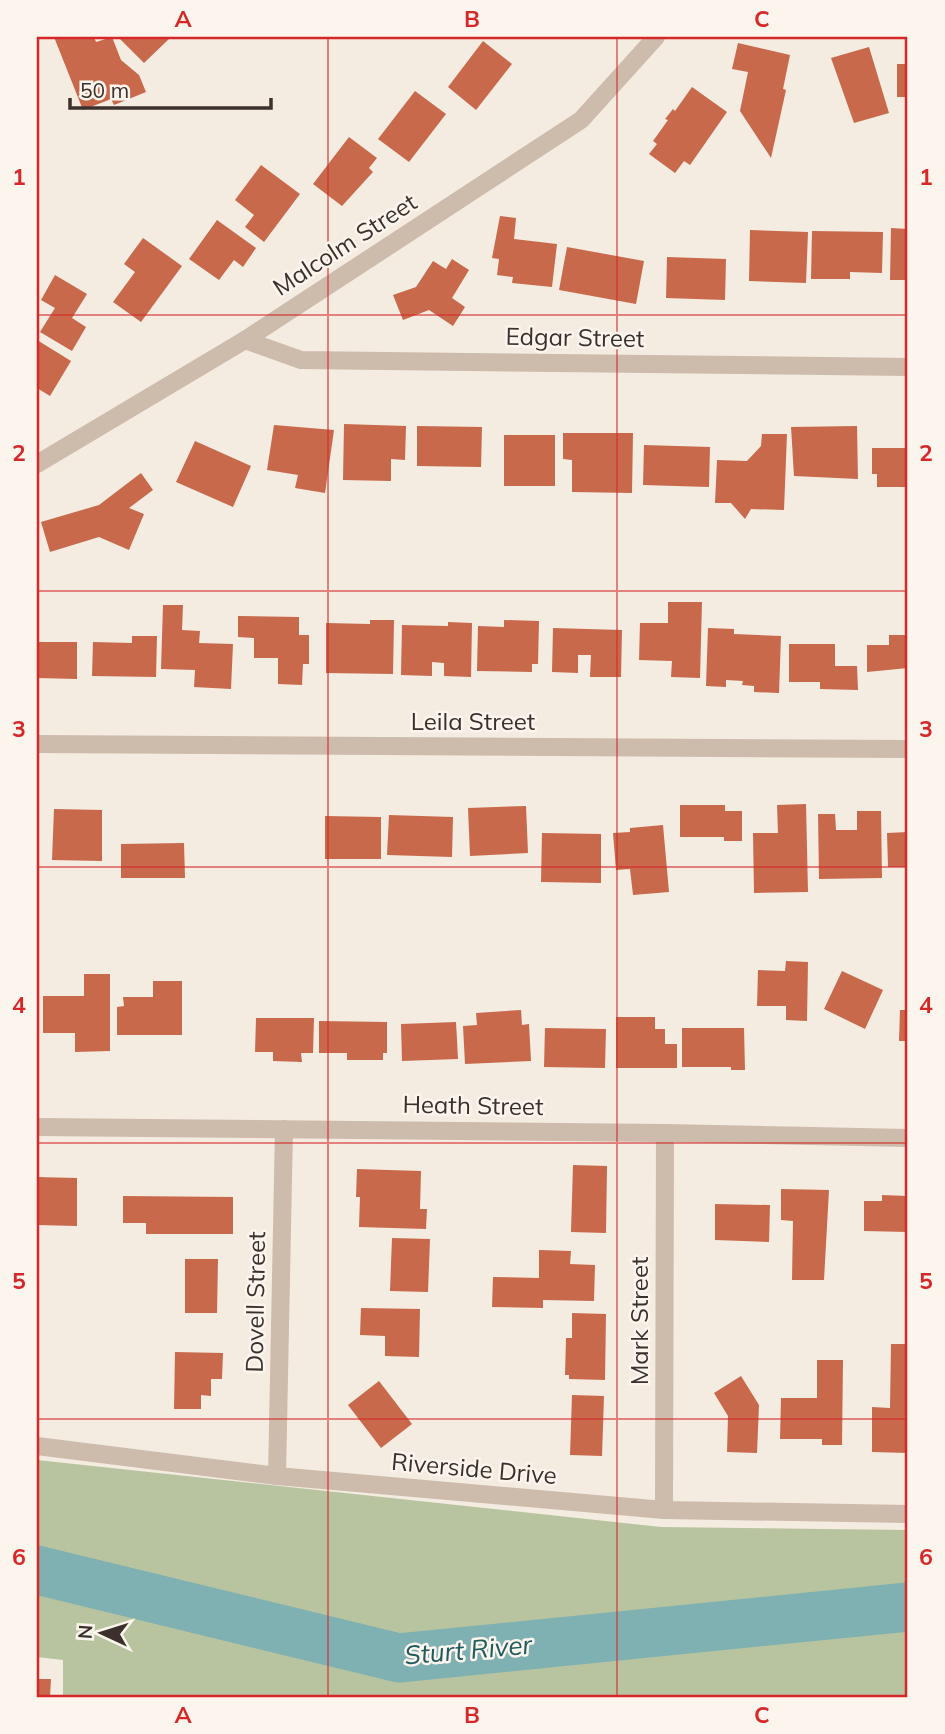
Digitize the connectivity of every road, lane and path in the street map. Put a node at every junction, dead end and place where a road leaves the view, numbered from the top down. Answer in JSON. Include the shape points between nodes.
{"nodes":[{"id":1,"x":656,"y":37,"type":"edge"},
{"id":2,"x":245,"y":340,"type":"junction"},
{"id":3,"x":908,"y":367,"type":"edge"},
{"id":4,"x":37,"y":464,"type":"edge"},
{"id":5,"x":37,"y":744,"type":"edge"},
{"id":6,"x":908,"y":749,"type":"edge"},
{"id":7,"x":37,"y":1127,"type":"edge"},
{"id":8,"x":284,"y":1129,"type":"junction"},
{"id":9,"x":665,"y":1133,"type":"junction"},
{"id":10,"x":908,"y":1138,"type":"edge"},
{"id":11,"x":37,"y":1446,"type":"edge"},
{"id":12,"x":277,"y":1476,"type":"junction"},
{"id":13,"x":664,"y":1510,"type":"junction"},
{"id":14,"x":908,"y":1514,"type":"edge"}],
"edges":[{"from":1,"to":2,"type":"street","name":"Malcolm Street","via":[[581,120]]},
{"from":2,"to":3,"type":"street","name":"Edgar Street","via":[[301,360]]},
{"from":2,"to":4,"type":"street","name":"Malcolm Street"},
{"from":5,"to":6,"type":"street","name":"Leila Street"},
{"from":7,"to":8,"type":"street","name":"Heath Street"},
{"from":8,"to":9,"type":"street","name":"Heath Street"},
{"from":8,"to":12,"type":"street","name":"Dovell Street"},
{"from":9,"to":10,"type":"street","name":"Heath Street"},
{"from":9,"to":13,"type":"street","name":"Mark Street"},
{"from":11,"to":12,"type":"street","name":"Riverside Drive"},
{"from":12,"to":13,"type":"street","name":"Riverside Drive"},
{"from":13,"to":14,"type":"street","name":"Riverside Drive"}]}
